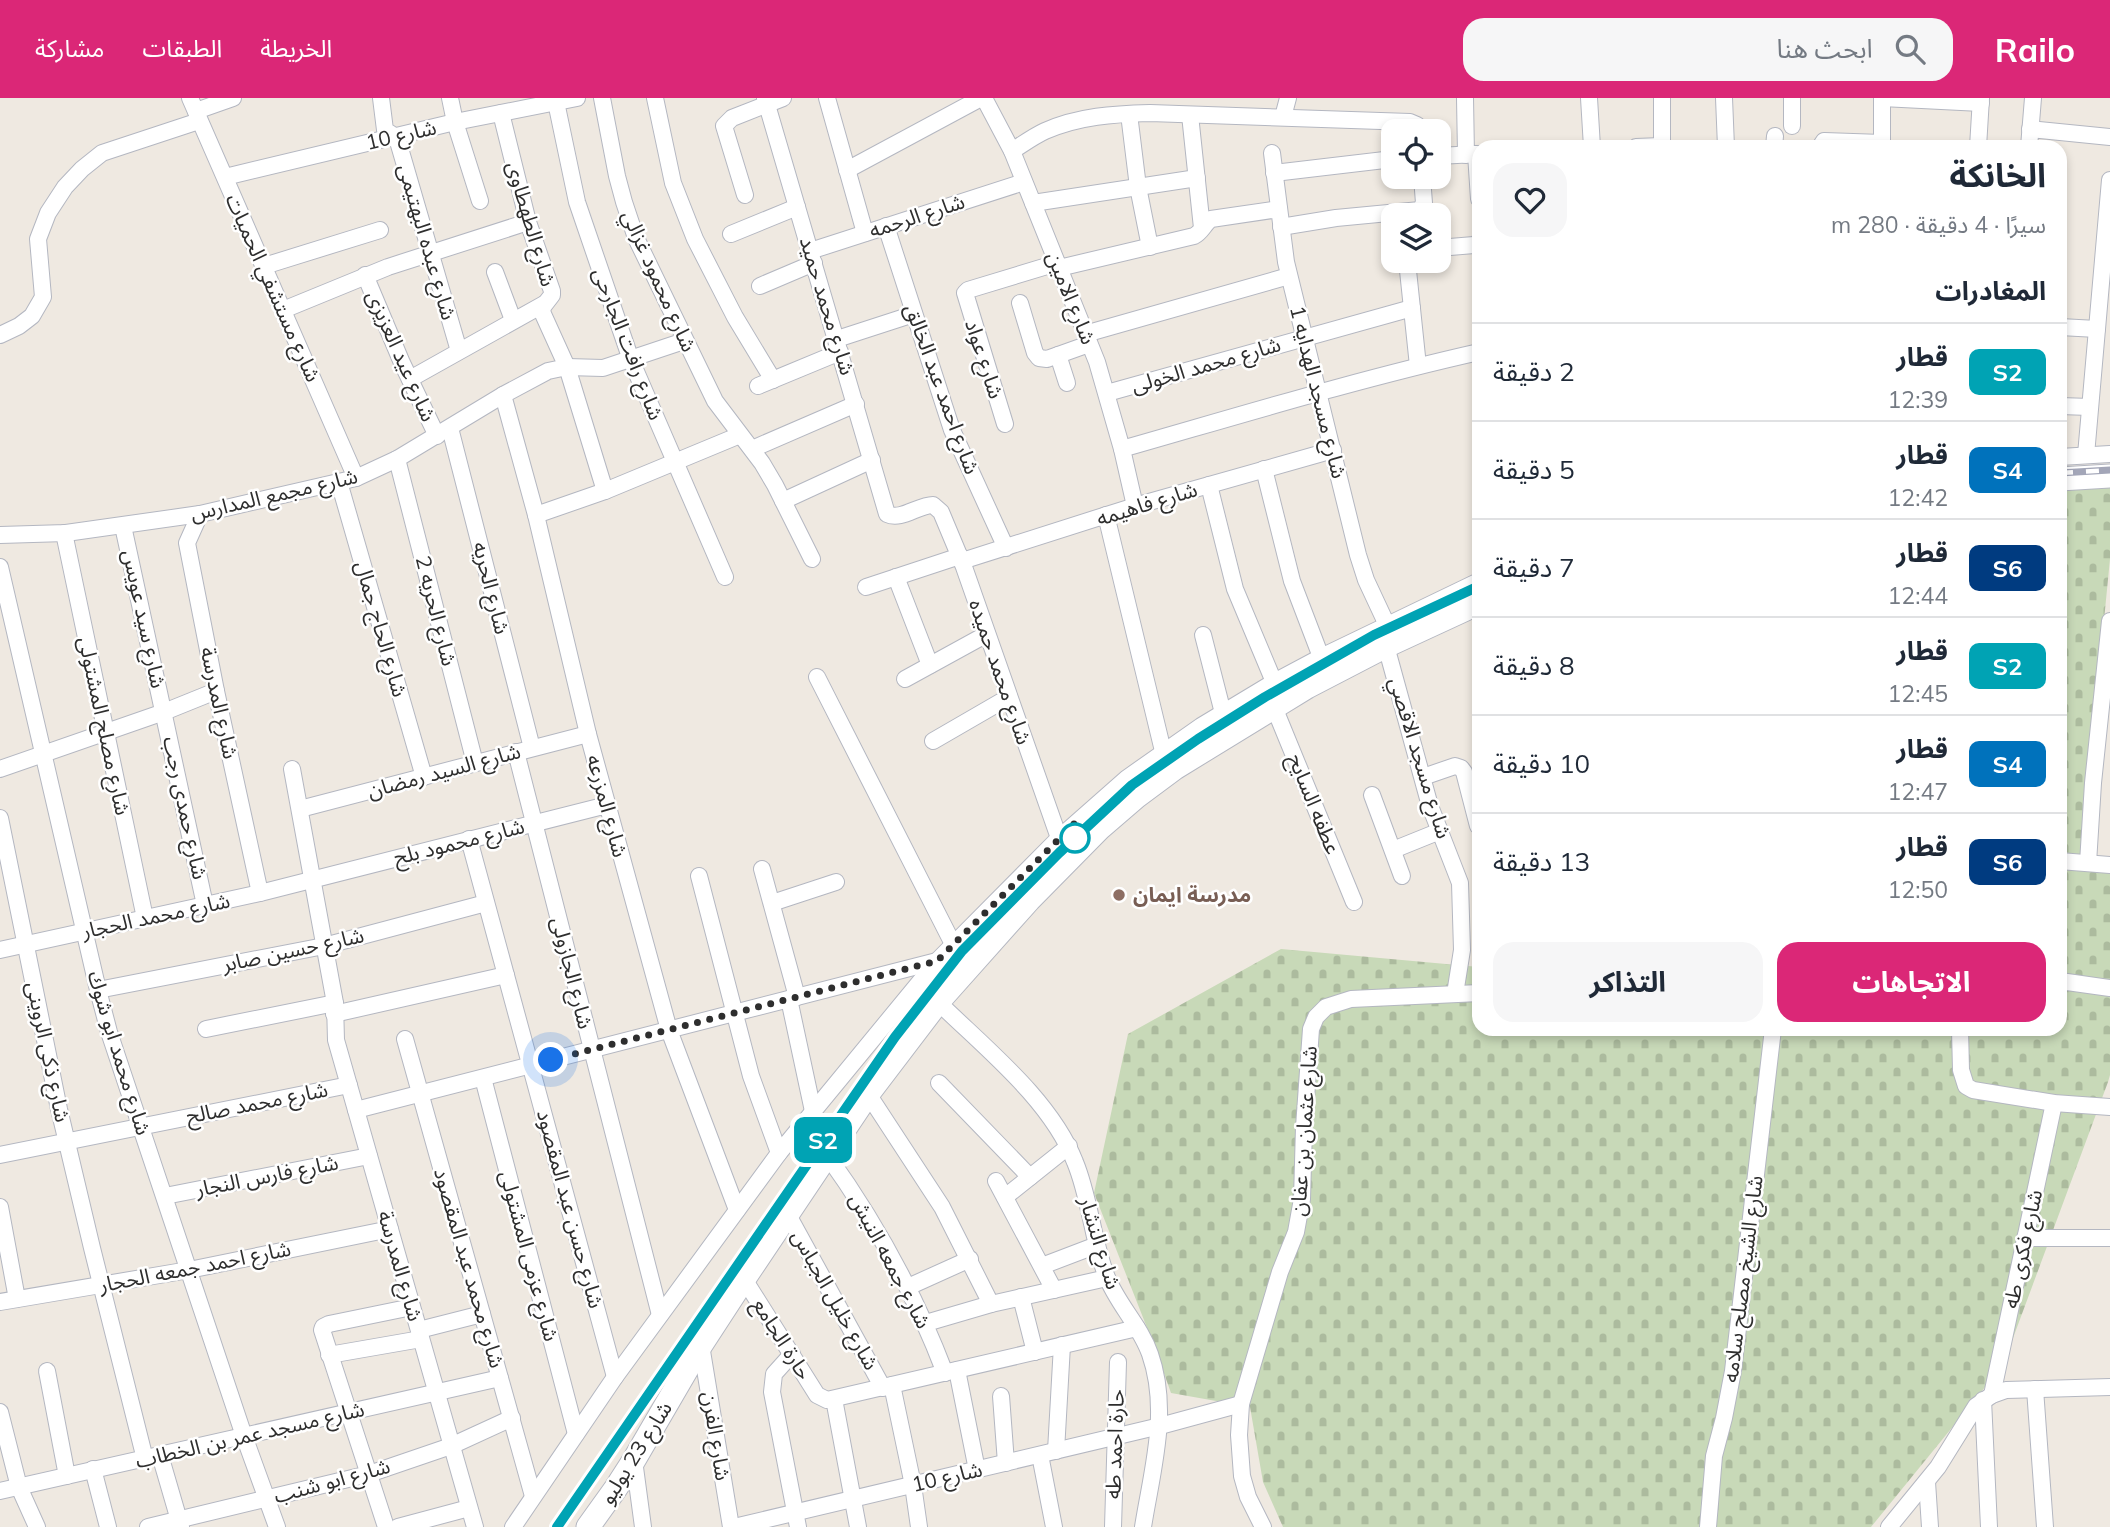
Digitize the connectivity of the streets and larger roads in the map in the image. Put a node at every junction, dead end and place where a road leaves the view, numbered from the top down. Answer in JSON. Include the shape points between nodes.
{"nodes":[{"id":1,"x":233,"y":98,"type":"edge"},
{"id":2,"x":381,"y":98,"type":"edge"},
{"id":3,"x":450,"y":98,"type":"edge"},
{"id":4,"x":577,"y":98,"type":"edge"},
{"id":5,"x":603,"y":98,"type":"edge"},
{"id":6,"x":655,"y":98,"type":"edge"},
{"id":7,"x":783,"y":98,"type":"edge"},
{"id":8,"x":827,"y":98,"type":"edge"},
{"id":9,"x":982,"y":98,"type":"edge"},
{"id":10,"x":1287,"y":98,"type":"edge"},
{"id":11,"x":1465,"y":98,"type":"edge"},
{"id":12,"x":1589,"y":98,"type":"edge"},
{"id":13,"x":1662,"y":98,"type":"edge"},
{"id":14,"x":1724,"y":98,"type":"edge"},
{"id":15,"x":1792,"y":98,"type":"edge"},
{"id":16,"x":1882,"y":98,"type":"edge"},
{"id":17,"x":2033,"y":98,"type":"edge"},
{"id":18,"x":1937,"y":99,"type":"edge"},
{"id":19,"x":766,"y":101,"type":"edge"},
{"id":20,"x":1981,"y":101,"type":"edge"},
{"id":21,"x":556,"y":102,"type":"junction"},
{"id":22,"x":520,"y":104,"type":"edge"},
{"id":23,"x":195,"y":110,"type":"edge"},
{"id":24,"x":500,"y":113,"type":"junction"},
{"id":25,"x":1129,"y":114,"type":"junction"},
{"id":26,"x":1190,"y":115,"type":"junction"},
{"id":27,"x":1283,"y":117,"type":"junction"},
{"id":28,"x":1381,"y":121,"type":"edge"},
{"id":29,"x":456,"y":122,"type":"junction"},
{"id":30,"x":1792,"y":126,"type":"dead end"},
{"id":31,"x":2030,"y":129,"type":"junction"},
{"id":32,"x":396,"y":136,"type":"junction"},
{"id":33,"x":2110,"y":137,"type":"edge"},
{"id":34,"x":1592,"y":140,"type":"edge"},
{"id":35,"x":1662,"y":140,"type":"edge"},
{"id":36,"x":1726,"y":140,"type":"edge"},
{"id":37,"x":1882,"y":140,"type":"edge"},
{"id":38,"x":1978,"y":140,"type":"edge"},
{"id":39,"x":2029,"y":140,"type":"edge"},
{"id":40,"x":1472,"y":142,"type":"edge"},
{"id":41,"x":1012,"y":150,"type":"junction"},
{"id":42,"x":1272,"y":153,"type":"dead end"},
{"id":43,"x":1472,"y":154,"type":"edge"},
{"id":44,"x":1451,"y":155,"type":"edge"},
{"id":45,"x":1381,"y":160,"type":"edge"},
{"id":46,"x":847,"y":170,"type":"junction"},
{"id":47,"x":1275,"y":173,"type":"junction"},
{"id":48,"x":225,"y":177,"type":"junction"},
{"id":49,"x":1197,"y":178,"type":"junction"},
{"id":50,"x":2110,"y":180,"type":"edge"},
{"id":51,"x":1024,"y":181,"type":"junction"},
{"id":52,"x":1138,"y":187,"type":"junction"},
{"id":53,"x":745,"y":195,"type":"dead end"},
{"id":54,"x":480,"y":201,"type":"dead end"},
{"id":55,"x":1032,"y":203,"type":"junction"},
{"id":56,"x":797,"y":207,"type":"junction"},
{"id":57,"x":1279,"y":209,"type":"junction"},
{"id":58,"x":1381,"y":215,"type":"edge"},
{"id":59,"x":528,"y":222,"type":"junction"},
{"id":60,"x":886,"y":226,"type":"junction"},
{"id":61,"x":1281,"y":227,"type":"junction"},
{"id":62,"x":1202,"y":228,"type":"junction"},
{"id":63,"x":380,"y":230,"type":"dead end"},
{"id":64,"x":865,"y":233,"type":"junction"},
{"id":65,"x":731,"y":234,"type":"dead end"},
{"id":66,"x":1472,"y":245,"type":"edge"},
{"id":67,"x":1150,"y":247,"type":"junction"},
{"id":68,"x":1451,"y":247,"type":"edge"},
{"id":69,"x":430,"y":255,"type":"junction"},
{"id":70,"x":812,"y":257,"type":"junction"},
{"id":71,"x":264,"y":266,"type":"junction"},
{"id":72,"x":1058,"y":266,"type":"junction"},
{"id":73,"x":495,"y":272,"type":"dead end"},
{"id":74,"x":1408,"y":273,"type":"edge"},
{"id":75,"x":365,"y":275,"type":"junction"},
{"id":76,"x":1289,"y":276,"type":"junction"},
{"id":77,"x":760,"y":286,"type":"dead end"},
{"id":78,"x":1020,"y":303,"type":"dead end"},
{"id":79,"x":544,"y":304,"type":"junction"},
{"id":80,"x":1412,"y":308,"type":"junction"},
{"id":81,"x":283,"y":310,"type":"junction"},
{"id":82,"x":914,"y":313,"type":"junction"},
{"id":83,"x":513,"y":320,"type":"junction"},
{"id":84,"x":2067,"y":327,"type":"edge"},
{"id":85,"x":2098,"y":329,"type":"junction"},
{"id":86,"x":0,"y":335,"type":"edge"},
{"id":87,"x":1305,"y":336,"type":"junction"},
{"id":88,"x":1087,"y":339,"type":"junction"},
{"id":89,"x":684,"y":341,"type":"junction"},
{"id":90,"x":839,"y":345,"type":"junction"},
{"id":91,"x":459,"y":351,"type":"junction"},
{"id":92,"x":1472,"y":354,"type":"edge"},
{"id":93,"x":1058,"y":355,"type":"junction"},
{"id":94,"x":631,"y":360,"type":"junction"},
{"id":95,"x":1418,"y":366,"type":"junction"},
{"id":96,"x":567,"y":367,"type":"junction"},
{"id":97,"x":410,"y":379,"type":"junction"},
{"id":98,"x":1067,"y":383,"type":"dead end"},
{"id":99,"x":1107,"y":393,"type":"junction"},
{"id":100,"x":1318,"y":393,"type":"junction"},
{"id":101,"x":503,"y":395,"type":"junction"},
{"id":102,"x":856,"y":404,"type":"junction"},
{"id":103,"x":2067,"y":406,"type":"edge"},
{"id":104,"x":2090,"y":407,"type":"junction"},
{"id":105,"x":1005,"y":424,"type":"dead end"},
{"id":106,"x":444,"y":432,"type":"junction"},
{"id":107,"x":740,"y":435,"type":"junction"},
{"id":108,"x":752,"y":449,"type":"junction"},
{"id":109,"x":1122,"y":449,"type":"junction"},
{"id":110,"x":1333,"y":450,"type":"junction"},
{"id":111,"x":2110,"y":454,"type":"edge"},
{"id":112,"x":2086,"y":455,"type":"junction"},
{"id":113,"x":2067,"y":456,"type":"edge"},
{"id":114,"x":397,"y":459,"type":"junction"},
{"id":115,"x":872,"y":460,"type":"junction"},
{"id":116,"x":675,"y":463,"type":"junction"},
{"id":117,"x":1264,"y":470,"type":"junction"},
{"id":118,"x":2110,"y":475,"type":"edge"},
{"id":119,"x":356,"y":478,"type":"junction"},
{"id":120,"x":2067,"y":478,"type":"edge"},
{"id":121,"x":339,"y":482,"type":"junction"},
{"id":122,"x":1209,"y":485,"type":"junction"},
{"id":123,"x":605,"y":491,"type":"junction"},
{"id":124,"x":783,"y":501,"type":"junction"},
{"id":125,"x":1135,"y":506,"type":"junction"},
{"id":126,"x":938,"y":508,"type":"joint"},
{"id":127,"x":200,"y":514,"type":"junction"},
{"id":128,"x":536,"y":515,"type":"junction"},
{"id":129,"x":1106,"y":515,"type":"junction"},
{"id":130,"x":123,"y":526,"type":"junction"},
{"id":131,"x":64,"y":533,"type":"junction"},
{"id":132,"x":0,"y":535,"type":"edge"},
{"id":133,"x":1006,"y":548,"type":"junction"},
{"id":134,"x":812,"y":559,"type":"dead end"},
{"id":135,"x":961,"y":559,"type":"junction"},
{"id":136,"x":0,"y":567,"type":"edge"},
{"id":137,"x":725,"y":577,"type":"dead end"},
{"id":138,"x":896,"y":578,"type":"junction"},
{"id":139,"x":1472,"y":585,"type":"edge"},
{"id":140,"x":866,"y":587,"type":"dead end"},
{"id":141,"x":1472,"y":605,"type":"edge"},
{"id":142,"x":2110,"y":621,"type":"edge"},
{"id":143,"x":987,"y":634,"type":"junction"},
{"id":144,"x":1203,"y":635,"type":"dead end"},
{"id":145,"x":1387,"y":635,"type":"junction"},
{"id":146,"x":1321,"y":657,"type":"junction"},
{"id":147,"x":930,"y":665,"type":"junction"},
{"id":148,"x":817,"y":677,"type":"dead end"},
{"id":149,"x":905,"y":678,"type":"dead end"},
{"id":150,"x":2107,"y":678,"type":"edge"},
{"id":151,"x":1274,"y":682,"type":"junction"},
{"id":152,"x":216,"y":691,"type":"junction"},
{"id":153,"x":1009,"y":697,"type":"junction"},
{"id":154,"x":1274,"y":707,"type":"junction"},
{"id":155,"x":164,"y":712,"type":"junction"},
{"id":156,"x":1223,"y":713,"type":"junction"},
{"id":157,"x":2104,"y":729,"type":"edge"},
{"id":158,"x":106,"y":733,"type":"junction"},
{"id":159,"x":588,"y":734,"type":"junction"},
{"id":160,"x":933,"y":741,"type":"dead end"},
{"id":161,"x":532,"y":748,"type":"junction"},
{"id":162,"x":1163,"y":751,"type":"junction"},
{"id":163,"x":516,"y":752,"type":"junction"},
{"id":164,"x":43,"y":754,"type":"junction"},
{"id":165,"x":475,"y":763,"type":"junction"},
{"id":166,"x":0,"y":769,"type":"edge"},
{"id":167,"x":292,"y":769,"type":"dead end"},
{"id":168,"x":424,"y":776,"type":"junction"},
{"id":169,"x":1423,"y":777,"type":"junction"},
{"id":170,"x":2102,"y":784,"type":"edge"},
{"id":171,"x":1372,"y":795,"type":"dead end"},
{"id":172,"x":1472,"y":803,"type":"edge"},
{"id":173,"x":607,"y":805,"type":"junction"},
{"id":174,"x":300,"y":809,"type":"junction"},
{"id":175,"x":0,"y":818,"type":"edge"},
{"id":176,"x":533,"y":823,"type":"junction"},
{"id":177,"x":1440,"y":831,"type":"junction"},
{"id":178,"x":1059,"y":838,"type":"junction"},
{"id":179,"x":469,"y":839,"type":"junction"},
{"id":180,"x":1393,"y":850,"type":"junction"},
{"id":181,"x":2067,"y":862,"type":"edge"},
{"id":182,"x":2088,"y":863,"type":"junction"},
{"id":183,"x":2110,"y":865,"type":"edge"},
{"id":184,"x":762,"y":869,"type":"dead end"},
{"id":185,"x":699,"y":876,"type":"dead end"},
{"id":186,"x":1402,"y":876,"type":"dead end"},
{"id":187,"x":313,"y":880,"type":"junction"},
{"id":188,"x":836,"y":882,"type":"dead end"},
{"id":189,"x":260,"y":893,"type":"junction"},
{"id":190,"x":1354,"y":902,"type":"dead end"},
{"id":191,"x":486,"y":903,"type":"junction"},
{"id":192,"x":772,"y":903,"type":"junction"},
{"id":193,"x":205,"y":905,"type":"junction"},
{"id":194,"x":145,"y":918,"type":"junction"},
{"id":195,"x":84,"y":931,"type":"junction"},
{"id":196,"x":26,"y":944,"type":"junction"},
{"id":197,"x":953,"y":944,"type":"junction"},
{"id":198,"x":324,"y":946,"type":"junction"},
{"id":199,"x":0,"y":950,"type":"edge"},
{"id":200,"x":937,"y":961,"type":"junction"},
{"id":201,"x":506,"y":975,"type":"junction"},
{"id":202,"x":2067,"y":982,"type":"edge"},
{"id":203,"x":2110,"y":988,"type":"edge"},
{"id":204,"x":97,"y":990,"type":"junction"},
{"id":205,"x":1472,"y":993,"type":"edge"},
{"id":206,"x":1455,"y":994,"type":"junction"},
{"id":207,"x":793,"y":998,"type":"junction"},
{"id":208,"x":938,"y":1002,"type":"junction"},
{"id":209,"x":334,"y":1008,"type":"junction"},
{"id":210,"x":735,"y":1013,"type":"junction"},
{"id":211,"x":206,"y":1030,"type":"dead end"},
{"id":212,"x":669,"y":1030,"type":"junction"},
{"id":213,"x":1772,"y":1036,"type":"edge"},
{"id":214,"x":1961,"y":1036,"type":"edge"},
{"id":215,"x":405,"y":1040,"type":"dead end"},
{"id":216,"x":592,"y":1050,"type":"junction"},
{"id":217,"x":530,"y":1066,"type":"junction"},
{"id":218,"x":482,"y":1078,"type":"junction"},
{"id":219,"x":939,"y":1083,"type":"dead end"},
{"id":220,"x":349,"y":1085,"type":"junction"},
{"id":221,"x":420,"y":1094,"type":"junction"},
{"id":222,"x":868,"y":1094,"type":"junction"},
{"id":223,"x":2054,"y":1103,"type":"junction"},
{"id":224,"x":2110,"y":1107,"type":"edge"},
{"id":225,"x":356,"y":1110,"type":"junction"},
{"id":226,"x":813,"y":1111,"type":"junction"},
{"id":227,"x":142,"y":1127,"type":"junction"},
{"id":228,"x":68,"y":1142,"type":"junction"},
{"id":229,"x":1069,"y":1146,"type":"junction"},
{"id":230,"x":779,"y":1153,"type":"junction"},
{"id":231,"x":0,"y":1155,"type":"edge"},
{"id":232,"x":827,"y":1155,"type":"junction"},
{"id":233,"x":369,"y":1156,"type":"junction"},
{"id":234,"x":1030,"y":1177,"type":"junction"},
{"id":235,"x":996,"y":1181,"type":"dead end"},
{"id":236,"x":164,"y":1196,"type":"junction"},
{"id":237,"x":1005,"y":1197,"type":"junction"},
{"id":238,"x":0,"y":1207,"type":"edge"},
{"id":239,"x":737,"y":1210,"type":"junction"},
{"id":240,"x":787,"y":1213,"type":"junction"},
{"id":241,"x":390,"y":1229,"type":"junction"},
{"id":242,"x":2025,"y":1238,"type":"junction"},
{"id":243,"x":2110,"y":1238,"type":"edge"},
{"id":244,"x":1097,"y":1245,"type":"junction"},
{"id":245,"x":970,"y":1259,"type":"junction"},
{"id":246,"x":1042,"y":1266,"type":"junction"},
{"id":247,"x":189,"y":1270,"type":"junction"},
{"id":248,"x":1107,"y":1278,"type":"junction"},
{"id":249,"x":744,"y":1279,"type":"junction"},
{"id":250,"x":102,"y":1284,"type":"junction"},
{"id":251,"x":908,"y":1287,"type":"junction"},
{"id":252,"x":1054,"y":1290,"type":"junction"},
{"id":253,"x":1021,"y":1297,"type":"junction"},
{"id":254,"x":18,"y":1299,"type":"junction"},
{"id":255,"x":0,"y":1302,"type":"edge"},
{"id":256,"x":991,"y":1304,"type":"junction"},
{"id":257,"x":412,"y":1307,"type":"junction"},
{"id":258,"x":482,"y":1314,"type":"junction"},
{"id":259,"x":660,"y":1315,"type":"junction"},
{"id":260,"x":926,"y":1323,"type":"junction"},
{"id":261,"x":1137,"y":1328,"type":"junction"},
{"id":262,"x":420,"y":1334,"type":"junction"},
{"id":263,"x":701,"y":1345,"type":"junction"},
{"id":264,"x":1062,"y":1345,"type":"junction"},
{"id":265,"x":1035,"y":1352,"type":"junction"},
{"id":266,"x":329,"y":1354,"type":"junction"},
{"id":267,"x":792,"y":1354,"type":"junction"},
{"id":268,"x":1118,"y":1362,"type":"dead end"},
{"id":269,"x":47,"y":1371,"type":"dead end"},
{"id":270,"x":951,"y":1372,"type":"junction"},
{"id":271,"x":615,"y":1377,"type":"junction"},
{"id":272,"x":500,"y":1378,"type":"junction"},
{"id":273,"x":888,"y":1387,"type":"junction"},
{"id":274,"x":2110,"y":1387,"type":"edge"},
{"id":275,"x":2035,"y":1388,"type":"junction"},
{"id":276,"x":436,"y":1392,"type":"junction"},
{"id":277,"x":1001,"y":1396,"type":"dead end"},
{"id":278,"x":1987,"y":1397,"type":"junction"},
{"id":279,"x":828,"y":1399,"type":"junction"},
{"id":280,"x":1241,"y":1404,"type":"junction"},
{"id":281,"x":0,"y":1412,"type":"edge"},
{"id":282,"x":348,"y":1413,"type":"junction"},
{"id":283,"x":512,"y":1418,"type":"junction"},
{"id":284,"x":1160,"y":1426,"type":"junction"},
{"id":285,"x":576,"y":1434,"type":"junction"},
{"id":286,"x":244,"y":1436,"type":"junction"},
{"id":287,"x":1116,"y":1437,"type":"junction"},
{"id":288,"x":452,"y":1446,"type":"junction"},
{"id":289,"x":1048,"y":1453,"type":"junction"},
{"id":290,"x":153,"y":1457,"type":"junction"},
{"id":291,"x":635,"y":1460,"type":"junction"},
{"id":292,"x":1006,"y":1463,"type":"junction"},
{"id":293,"x":93,"y":1469,"type":"junction"},
{"id":294,"x":977,"y":1470,"type":"junction"},
{"id":295,"x":369,"y":1474,"type":"junction"},
{"id":296,"x":67,"y":1476,"type":"junction"},
{"id":297,"x":1927,"y":1482,"type":"junction"},
{"id":298,"x":913,"y":1485,"type":"junction"},
{"id":299,"x":19,"y":1487,"type":"junction"},
{"id":300,"x":0,"y":1491,"type":"edge"},
{"id":301,"x":533,"y":1496,"type":"junction"},
{"id":302,"x":854,"y":1498,"type":"junction"},
{"id":303,"x":267,"y":1499,"type":"junction"},
{"id":304,"x":469,"y":1508,"type":"junction"},
{"id":305,"x":797,"y":1519,"type":"edge"},
{"id":306,"x":179,"y":1523,"type":"edge"},
{"id":307,"x":37,"y":1527,"type":"edge"},
{"id":308,"x":108,"y":1527,"type":"edge"},
{"id":309,"x":148,"y":1527,"type":"edge"},
{"id":310,"x":277,"y":1527,"type":"edge"},
{"id":311,"x":386,"y":1527,"type":"edge"},
{"id":312,"x":398,"y":1527,"type":"edge"},
{"id":313,"x":475,"y":1527,"type":"edge"},
{"id":314,"x":513,"y":1527,"type":"edge"},
{"id":315,"x":588,"y":1527,"type":"edge"},
{"id":316,"x":643,"y":1527,"type":"edge"},
{"id":317,"x":732,"y":1527,"type":"edge"},
{"id":318,"x":858,"y":1527,"type":"edge"},
{"id":319,"x":919,"y":1527,"type":"edge"},
{"id":320,"x":1054,"y":1527,"type":"edge"},
{"id":321,"x":1113,"y":1527,"type":"edge"},
{"id":322,"x":1142,"y":1527,"type":"edge"},
{"id":323,"x":1263,"y":1527,"type":"edge"},
{"id":324,"x":1708,"y":1527,"type":"edge"},
{"id":325,"x":1889,"y":1527,"type":"edge"},
{"id":326,"x":1930,"y":1527,"type":"edge"},
{"id":327,"x":1989,"y":1527,"type":"edge"},
{"id":328,"x":2045,"y":1527,"type":"edge"}],
"edges":[{"from":1,"to":23,"type":"street"},
{"from":2,"to":32,"type":"street","name":"شارع عبده البهتيمى","via":[[385,130]]},
{"from":3,"to":29,"type":"street"},
{"from":4,"to":21,"type":"street","name":"شارع 10"},
{"from":5,"to":89,"type":"street","name":"شارع محمود غزالي","via":[[629,220]]},
{"from":6,"to":90,"type":"street","via":[[673,183],[695,239],[766,383]]},
{"from":7,"to":19,"type":"street"},
{"from":8,"to":46,"type":"street"},
{"from":9,"to":41,"type":"street","name":"شارع الامين"},
{"from":9,"to":46,"type":"street"},
{"from":10,"to":27,"type":"street"},
{"from":11,"to":40,"type":"street"},
{"from":12,"to":34,"type":"street"},
{"from":13,"to":35,"type":"street"},
{"from":14,"to":36,"type":"street"},
{"from":15,"to":30,"type":"street"},
{"from":16,"to":18,"type":"street"},
{"from":16,"to":37,"type":"street"},
{"from":17,"to":31,"type":"street"},
{"from":18,"to":20,"type":"street"},
{"from":19,"to":53,"type":"street","via":[[724,126]]},
{"from":19,"to":56,"type":"street","name":"شارع محمد حميد"},
{"from":20,"to":38,"type":"street"},
{"from":21,"to":22,"type":"street","name":"شارع 10"},
{"from":21,"to":94,"type":"street","name":"شارع رافت الجارحى","via":[[577,202]]},
{"from":22,"to":24,"type":"street","name":"شارع 10"},
{"from":23,"to":48,"type":"street","name":"شارع مستشفي الحميات"},
{"from":23,"to":86,"type":"street","via":[[102,153],[65,187],[38,239],[43,297],[32,316]]},
{"from":24,"to":29,"type":"street","name":"شارع 10"},
{"from":24,"to":59,"type":"street","name":"شارع الطهطاوى"},
{"from":25,"to":26,"type":"street"},
{"from":25,"to":41,"type":"street","via":[[1060,125]]},
{"from":25,"to":52,"type":"street"},
{"from":26,"to":27,"type":"street"},
{"from":26,"to":49,"type":"street"},
{"from":27,"to":28,"type":"street"},
{"from":29,"to":32,"type":"street","name":"شارع 10"},
{"from":29,"to":54,"type":"street"},
{"from":31,"to":33,"type":"street"},
{"from":31,"to":39,"type":"street"},
{"from":32,"to":48,"type":"street","name":"شارع 10"},
{"from":32,"to":69,"type":"street","name":"شارع عبده البهتيمى"},
{"from":41,"to":51,"type":"street","name":"شارع الامين"},
{"from":42,"to":47,"type":"street","name":"شارع مسجد الهدايه 1"},
{"from":43,"to":44,"type":"street"},
{"from":45,"to":47,"type":"street"},
{"from":46,"to":64,"type":"street"},
{"from":47,"to":57,"type":"street","name":"شارع مسجد الهدايه 1"},
{"from":48,"to":71,"type":"street","name":"شارع مستشفي الحميات"},
{"from":49,"to":52,"type":"street"},
{"from":49,"to":62,"type":"street"},
{"from":50,"to":85,"type":"street"},
{"from":51,"to":55,"type":"street","name":"شارع الامين"},
{"from":51,"to":60,"type":"street","name":"شارع الرحمه"},
{"from":52,"to":55,"type":"street"},
{"from":52,"to":67,"type":"street"},
{"from":55,"to":72,"type":"street","name":"شارع الامين"},
{"from":56,"to":65,"type":"street"},
{"from":56,"to":70,"type":"street","name":"شارع محمد حميد"},
{"from":57,"to":61,"type":"street","name":"شارع مسجد الهدايه 1"},
{"from":57,"to":62,"type":"street","via":[[1211,219]]},
{"from":58,"to":61,"type":"street"},
{"from":59,"to":69,"type":"street"},
{"from":59,"to":79,"type":"street","name":"شارع الطهطاوى","via":[[552,291]]},
{"from":60,"to":64,"type":"street","name":"شارع الرحمه"},
{"from":60,"to":82,"type":"street","name":"شارع احمد عبد الخالق"},
{"from":61,"to":76,"type":"street","name":"شارع مسجد الهدايه 1"},
{"from":62,"to":67,"type":"street","via":[[1194,236]]},
{"from":63,"to":71,"type":"street"},
{"from":64,"to":70,"type":"street","name":"شارع الرحمه"},
{"from":66,"to":68,"type":"street"},
{"from":67,"to":72,"type":"street"},
{"from":69,"to":75,"type":"street"},
{"from":69,"to":91,"type":"street","name":"شارع عبده البهتيمى"},
{"from":70,"to":77,"type":"street","name":"شارع الرحمه"},
{"from":70,"to":90,"type":"street","name":"شارع محمد حميد"},
{"from":71,"to":81,"type":"street","name":"شارع مستشفي الحميات"},
{"from":72,"to":88,"type":"street","name":"شارع الامين"},
{"from":72,"to":105,"type":"street","name":"شارع عواد","via":[[965,293]]},
{"from":73,"to":83,"type":"street"},
{"from":74,"to":80,"type":"street"},
{"from":75,"to":81,"type":"street"},
{"from":75,"to":97,"type":"street","name":"شارع عيد العزيزى"},
{"from":76,"to":87,"type":"street","name":"شارع مسجد الهدايه 1"},
{"from":76,"to":88,"type":"street"},
{"from":78,"to":93,"type":"street","via":[[1035,353],[1047,359]]},
{"from":79,"to":83,"type":"street"},
{"from":79,"to":96,"type":"street","name":"شارع الطهطاوى","via":[[543,314]]},
{"from":80,"to":87,"type":"street","name":"شارع محمد الخولى"},
{"from":80,"to":95,"type":"street"},
{"from":81,"to":119,"type":"street","name":"شارع مستشفي الحميات"},
{"from":82,"to":90,"type":"street"},
{"from":82,"to":133,"type":"street","name":"شارع احمد عبد الخالق","via":[[952,430]]},
{"from":83,"to":91,"type":"street"},
{"from":84,"to":85,"type":"street"},
{"from":85,"to":104,"type":"street"},
{"from":87,"to":99,"type":"street","name":"شارع محمد الخولى"},
{"from":87,"to":100,"type":"street","name":"شارع مسجد الهدايه 1"},
{"from":88,"to":93,"type":"street"},
{"from":88,"to":99,"type":"street","name":"شارع الامين"},
{"from":89,"to":94,"type":"street","name":"شارع مجمع المدارس"},
{"from":89,"to":107,"type":"street","name":"شارع محمود غزالي","via":[[715,401]]},
{"from":90,"to":102,"type":"street","name":"شارع محمد حميد"},
{"from":91,"to":97,"type":"street"},
{"from":92,"to":95,"type":"street"},
{"from":93,"to":98,"type":"street"},
{"from":94,"to":96,"type":"street","name":"شارع مجمع المدارس","via":[[596,369]]},
{"from":94,"to":116,"type":"street","name":"شارع رافت الجارحى"},
{"from":95,"to":100,"type":"street"},
{"from":96,"to":101,"type":"street","name":"شارع مجمع المدارس"},
{"from":96,"to":123,"type":"street","name":"شارع الطهطاوى"},
{"from":97,"to":106,"type":"street","name":"شارع عيد العزيزى"},
{"from":99,"to":109,"type":"street","name":"شارع الامين"},
{"from":100,"to":109,"type":"street"},
{"from":100,"to":110,"type":"street","name":"شارع مسجد الهدايه 1"},
{"from":101,"to":106,"type":"street","name":"شارع مجمع المدارس"},
{"from":101,"to":128,"type":"street","name":"شارع المزرعه"},
{"from":102,"to":108,"type":"street"},
{"from":102,"to":115,"type":"street","name":"شارع محمد حميد"},
{"from":103,"to":104,"type":"street"},
{"from":104,"to":112,"type":"street"},
{"from":106,"to":114,"type":"street","name":"شارع مجمع المدارس"},
{"from":106,"to":161,"type":"street","name":"شارع الحريه"},
{"from":107,"to":108,"type":"street","name":"شارع محمود غزالي"},
{"from":107,"to":116,"type":"street"},
{"from":108,"to":124,"type":"street","name":"شارع محمود غزالي"},
{"from":109,"to":125,"type":"street","name":"شارع الامين"},
{"from":110,"to":117,"type":"street","name":"شارع فاهيمه"},
{"from":110,"to":145,"type":"street","name":"شارع مسجد الهدايه 1","via":[[1358,555]]},
{"from":111,"to":112,"type":"street"},
{"from":112,"to":113,"type":"street"},
{"from":114,"to":119,"type":"street","name":"شارع مجمع المدارس"},
{"from":114,"to":165,"type":"street","name":"شارع الحريه 2"},
{"from":115,"to":124,"type":"street"},
{"from":115,"to":126,"type":"street","name":"شارع محمد حميد","via":[[887,514],[895,517],[927,505]]},
{"from":116,"to":123,"type":"street"},
{"from":116,"to":137,"type":"street","name":"شارع رافت الجارحى"},
{"from":117,"to":122,"type":"street","name":"شارع فاهيمه"},
{"from":117,"to":146,"type":"street","via":[[1292,581]]},
{"from":118,"to":120,"type":"street"},
{"from":119,"to":121,"type":"street","name":"شارع مجمع المدارس"},
{"from":121,"to":127,"type":"street","name":"شارع مجمع المدارس"},
{"from":121,"to":168,"type":"street","name":"شارع الحاج جمال"},
{"from":122,"to":125,"type":"street","name":"شارع فاهيمه"},
{"from":122,"to":151,"type":"street","via":[[1235,589]]},
{"from":123,"to":128,"type":"street"},
{"from":124,"to":134,"type":"street","name":"شارع محمود غزالي"},
{"from":125,"to":129,"type":"street","name":"شارع فاهيمه"},
{"from":126,"to":135,"type":"street","name":"شارع محمد حميده"},
{"from":127,"to":130,"type":"street","name":"شارع مجمع المدارس"},
{"from":127,"to":152,"type":"street","name":"شارع المدرسة","via":[[187,543]]},
{"from":128,"to":159,"type":"street","name":"شارع المزرعه"},
{"from":129,"to":133,"type":"street","name":"شارع فاهيمه"},
{"from":129,"to":162,"type":"street"},
{"from":130,"to":131,"type":"street","name":"شارع مجمع المدارس"},
{"from":130,"to":155,"type":"street","name":"شارع سيد عويس"},
{"from":131,"to":132,"type":"street","name":"شارع مجمع المدارس"},
{"from":131,"to":158,"type":"street","name":"شارع مصلح المشتولى"},
{"from":133,"to":135,"type":"street","name":"شارع فاهيمه"},
{"from":135,"to":138,"type":"street","name":"شارع فاهيمه"},
{"from":135,"to":143,"type":"street","name":"شارع محمد حميده"},
{"from":136,"to":164,"type":"street","name":"شارع محمد ابو شوك"},
{"from":138,"to":140,"type":"street","name":"شارع فاهيمه"},
{"from":138,"to":147,"type":"street"},
{"from":139,"to":145,"type":"street"},
{"from":141,"to":145,"type":"street","name":"شارع 23 يوليو"},
{"from":142,"to":150,"type":"street"},
{"from":143,"to":147,"type":"street"},
{"from":143,"to":153,"type":"street","name":"شارع محمد حميده"},
{"from":144,"to":156,"type":"street"},
{"from":145,"to":146,"type":"street"},
{"from":145,"to":154,"type":"street","name":"شارع 23 يوليو"},
{"from":145,"to":169,"type":"street","name":"شارع مسجد الاقصي"},
{"from":146,"to":151,"type":"street"},
{"from":147,"to":149,"type":"street"},
{"from":148,"to":197,"type":"street"},
{"from":150,"to":157,"type":"street"},
{"from":151,"to":156,"type":"street"},
{"from":152,"to":155,"type":"street"},
{"from":152,"to":189,"type":"street","name":"شارع المدرسة"},
{"from":153,"to":160,"type":"street"},
{"from":153,"to":178,"type":"street","name":"شارع محمد حميده"},
{"from":154,"to":190,"type":"street","name":"عطفه السايح"},
{"from":154,"to":208,"type":"street","name":"شارع 23 يوليو","via":[[1175,768],[1100,828]]},
{"from":155,"to":158,"type":"street"},
{"from":155,"to":193,"type":"street","name":"شارع حمدى رجب"},
{"from":156,"to":162,"type":"street"},
{"from":157,"to":170,"type":"street"},
{"from":158,"to":164,"type":"street"},
{"from":158,"to":194,"type":"street","name":"شارع مصلح المشتولى"},
{"from":159,"to":161,"type":"street","name":"شارع السيد رمضان"},
{"from":159,"to":173,"type":"street","name":"شارع المزرعه"},
{"from":161,"to":163,"type":"street","name":"شارع السيد رمضان"},
{"from":162,"to":178,"type":"street"},
{"from":163,"to":165,"type":"street","name":"شارع السيد رمضان"},
{"from":163,"to":176,"type":"street","name":"شارع الجازولى"},
{"from":164,"to":166,"type":"street"},
{"from":164,"to":195,"type":"street","name":"شارع محمد ابو شوك"},
{"from":165,"to":168,"type":"street","name":"شارع السيد رمضان"},
{"from":167,"to":174,"type":"street","name":"شارع المدرسة"},
{"from":168,"to":174,"type":"street","name":"شارع السيد رمضان"},
{"from":169,"to":172,"type":"street","via":[[1461,768]]},
{"from":169,"to":177,"type":"street","name":"شارع مسجد الاقصي"},
{"from":170,"to":182,"type":"street"},
{"from":171,"to":180,"type":"street"},
{"from":173,"to":176,"type":"street","name":"شارع محمود بلح"},
{"from":173,"to":212,"type":"street","name":"شارع المزرعه"},
{"from":174,"to":187,"type":"street","name":"شارع المدرسة"},
{"from":175,"to":196,"type":"street","name":"شارع ذكى الروينى"},
{"from":176,"to":179,"type":"street","name":"شارع محمود بلح"},
{"from":176,"to":216,"type":"street","name":"شارع الجازولى"},
{"from":177,"to":180,"type":"street"},
{"from":177,"to":206,"type":"street","name":"شارع مسجد الاقصي","via":[[1460,883],[1462,950]]},
{"from":178,"to":197,"type":"street"},
{"from":179,"to":187,"type":"street","name":"شارع محمود بلح"},
{"from":179,"to":191,"type":"street","name":"شارع حسن عبد المقصود"},
{"from":180,"to":186,"type":"street"},
{"from":181,"to":182,"type":"street"},
{"from":182,"to":183,"type":"street"},
{"from":184,"to":192,"type":"street"},
{"from":185,"to":210,"type":"street"},
{"from":187,"to":189,"type":"street","name":"شارع محمد الحجار"},
{"from":187,"to":198,"type":"street","name":"شارع المدرسة"},
{"from":188,"to":192,"type":"street"},
{"from":189,"to":193,"type":"street","name":"شارع محمد الحجار"},
{"from":191,"to":198,"type":"street","name":"شارع حسين صابر"},
{"from":191,"to":201,"type":"street","name":"شارع حسن عبد المقصود"},
{"from":192,"to":207,"type":"street"},
{"from":193,"to":194,"type":"street","name":"شارع محمد الحجار"},
{"from":194,"to":195,"type":"street","name":"شارع محمد الحجار"},
{"from":195,"to":196,"type":"street","name":"شارع محمد الحجار"},
{"from":195,"to":204,"type":"street","name":"شارع محمد ابو شوك"},
{"from":196,"to":199,"type":"street","name":"شارع محمد الحجار"},
{"from":196,"to":228,"type":"street","name":"شارع ذكى الروينى"},
{"from":197,"to":200,"type":"street"},
{"from":198,"to":204,"type":"street","name":"شارع حسين صابر"},
{"from":198,"to":209,"type":"street","name":"شارع المدرسة"},
{"from":200,"to":207,"type":"street"},
{"from":200,"to":226,"type":"street"},
{"from":201,"to":209,"type":"street"},
{"from":201,"to":217,"type":"street","name":"شارع حسن عبد المقصود"},
{"from":202,"to":203,"type":"street"},
{"from":204,"to":227,"type":"street","name":"شارع محمد ابو شوك"},
{"from":205,"to":206,"type":"street","name":"شارع عثمان بن عفان"},
{"from":206,"to":280,"type":"street","name":"شارع عثمان بن عفان","via":[[1351,999],[1326,1007],[1316,1017],[1311,1029],[1302,1199],[1296,1232]]},
{"from":207,"to":210,"type":"street"},
{"from":207,"to":226,"type":"street"},
{"from":208,"to":222,"type":"street","name":"شارع 23 يوليو"},
{"from":208,"to":229,"type":"street","name":"شارع النشار","via":[[1040,1103]]},
{"from":209,"to":211,"type":"street"},
{"from":209,"to":220,"type":"street","name":"شارع المدرسة","via":[[336,1040]]},
{"from":210,"to":212,"type":"street"},
{"from":210,"to":230,"type":"street","via":[[751,1076]]},
{"from":212,"to":216,"type":"street"},
{"from":212,"to":239,"type":"street","name":"شارع المزرعه"},
{"from":213,"to":324,"type":"street","name":"شارع الشيخ مصلح سلامه","via":[[1733,1371],[1714,1455]]},
{"from":214,"to":223,"type":"street","via":[[1966,1086]]},
{"from":215,"to":221,"type":"street","name":"شارع محمد عبد المقصود"},
{"from":216,"to":217,"type":"street"},
{"from":216,"to":259,"type":"street","name":"شارع الجازولى"},
{"from":217,"to":218,"type":"street"},
{"from":217,"to":271,"type":"street","name":"شارع حسن عبد المقصود"},
{"from":218,"to":221,"type":"street"},
{"from":218,"to":285,"type":"street","name":"شارع عزمى المشتولى"},
{"from":219,"to":234,"type":"street"},
{"from":220,"to":225,"type":"street","name":"شارع المدرسة"},
{"from":220,"to":227,"type":"street","name":"شارع محمد صالح"},
{"from":221,"to":225,"type":"street"},
{"from":221,"to":258,"type":"street","name":"شارع محمد عبد المقصود"},
{"from":222,"to":232,"type":"street","name":"شارع 23 يوليو"},
{"from":222,"to":245,"type":"street","via":[[943,1207]]},
{"from":223,"to":224,"type":"street"},
{"from":223,"to":242,"type":"street","name":"شارع فكرى طه"},
{"from":225,"to":233,"type":"street","name":"شارع المدرسة"},
{"from":226,"to":230,"type":"street"},
{"from":227,"to":228,"type":"street","name":"شارع محمد صالح"},
{"from":227,"to":236,"type":"street","name":"شارع محمد ابو شوك"},
{"from":228,"to":231,"type":"street","name":"شارع محمد صالح"},
{"from":228,"to":250,"type":"street","name":"شارع ذكى الروينى"},
{"from":229,"to":234,"type":"street"},
{"from":229,"to":244,"type":"street","name":"شارع النشار"},
{"from":230,"to":239,"type":"street"},
{"from":232,"to":240,"type":"street","name":"شارع 23 يوليو"},
{"from":232,"to":251,"type":"street","name":"شارع جمعه النيش","via":[[875,1225]]},
{"from":233,"to":236,"type":"street","name":"شارع فارس النجار"},
{"from":233,"to":241,"type":"street","name":"شارع المدرسة"},
{"from":234,"to":237,"type":"street"},
{"from":235,"to":237,"type":"street"},
{"from":236,"to":247,"type":"street","name":"شارع محمد ابو شوك"},
{"from":237,"to":246,"type":"street"},
{"from":238,"to":254,"type":"street"},
{"from":239,"to":259,"type":"street"},
{"from":240,"to":249,"type":"street","name":"شارع 23 يوليو"},
{"from":240,"to":273,"type":"street","name":"شارع خليل الجباس"},
{"from":241,"to":247,"type":"street","name":"شارع احمد جمعه الحجار"},
{"from":241,"to":257,"type":"street","name":"شارع المدرسة"},
{"from":242,"to":243,"type":"street"},
{"from":242,"to":278,"type":"street","name":"شارع فكرى طه"},
{"from":244,"to":246,"type":"street"},
{"from":244,"to":248,"type":"street","name":"شارع النشار"},
{"from":245,"to":251,"type":"street"},
{"from":245,"to":256,"type":"street"},
{"from":246,"to":252,"type":"street"},
{"from":247,"to":250,"type":"street","name":"شارع احمد جمعه الحجار"},
{"from":247,"to":286,"type":"street","name":"شارع محمد ابو شوك"},
{"from":248,"to":252,"type":"street"},
{"from":248,"to":261,"type":"street","name":"شارع النشار"},
{"from":249,"to":263,"type":"street","name":"شارع 23 يوليو"},
{"from":249,"to":267,"type":"street","name":"حارة الجامع"},
{"from":250,"to":254,"type":"street","name":"شارع احمد جمعه الحجار"},
{"from":250,"to":290,"type":"street","name":"شارع ذكى الروينى"},
{"from":251,"to":260,"type":"street","name":"شارع جمعه النيش"},
{"from":252,"to":253,"type":"street"},
{"from":253,"to":256,"type":"street"},
{"from":253,"to":265,"type":"street"},
{"from":254,"to":255,"type":"street","name":"شارع احمد جمعه الحجار"},
{"from":256,"to":260,"type":"street"},
{"from":257,"to":262,"type":"street","name":"شارع المدرسة"},
{"from":257,"to":266,"type":"street","via":[[323,1327]]},
{"from":258,"to":262,"type":"street"},
{"from":258,"to":272,"type":"street","name":"شارع محمد عبد المقصود"},
{"from":259,"to":271,"type":"street"},
{"from":260,"to":270,"type":"street","name":"شارع جمعه النيش"},
{"from":261,"to":264,"type":"street"},
{"from":261,"to":284,"type":"street","name":"شارع النشار","via":[[1150,1353]]},
{"from":262,"to":266,"type":"street"},
{"from":262,"to":276,"type":"street","name":"شارع المدرسة"},
{"from":263,"to":291,"type":"street","name":"شارع 23 يوليو"},
{"from":263,"to":317,"type":"street","name":"شارع الفرن"},
{"from":264,"to":265,"type":"street"},
{"from":264,"to":289,"type":"street"},
{"from":265,"to":270,"type":"street"},
{"from":266,"to":282,"type":"street"},
{"from":267,"to":279,"type":"street","name":"حارة الجامع","via":[[817,1395]]},
{"from":267,"to":305,"type":"street","via":[[774,1374],[772,1392]]},
{"from":268,"to":287,"type":"street","name":"حارة احمد طه"},
{"from":269,"to":296,"type":"street"},
{"from":270,"to":273,"type":"street"},
{"from":270,"to":294,"type":"street","name":"شارع جمعه النيش"},
{"from":271,"to":285,"type":"street"},
{"from":272,"to":276,"type":"street","name":"شارع مسجد عمر بن الخطاب"},
{"from":272,"to":283,"type":"street","name":"شارع محمد عبد المقصود"},
{"from":273,"to":279,"type":"street"},
{"from":273,"to":298,"type":"street","name":"شارع خليل الجباس"},
{"from":274,"to":275,"type":"street"},
{"from":275,"to":278,"type":"street"},
{"from":275,"to":328,"type":"street"},
{"from":276,"to":282,"type":"street","name":"شارع مسجد عمر بن الخطاب"},
{"from":276,"to":288,"type":"street","name":"شارع المدرسة"},
{"from":277,"to":292,"type":"street"},
{"from":278,"to":297,"type":"street","via":[[1969,1415]]},
{"from":278,"to":327,"type":"street"},
{"from":279,"to":302,"type":"street"},
{"from":280,"to":284,"type":"street","name":"شارع 10"},
{"from":280,"to":323,"type":"street","name":"شارع عثمان بن عفان","via":[[1242,1476]]},
{"from":281,"to":299,"type":"street"},
{"from":282,"to":286,"type":"street","name":"شارع مسجد عمر بن الخطاب"},
{"from":282,"to":295,"type":"street"},
{"from":283,"to":288,"type":"street","name":"شارع ابو شنب"},
{"from":283,"to":301,"type":"street","name":"شارع محمد عبد المقصود"},
{"from":284,"to":287,"type":"street","name":"شارع 10"},
{"from":284,"to":322,"type":"street","name":"شارع النشار"},
{"from":285,"to":301,"type":"street"},
{"from":286,"to":290,"type":"street","name":"شارع مسجد عمر بن الخطاب"},
{"from":286,"to":303,"type":"street","name":"شارع محمد ابو شوك"},
{"from":287,"to":289,"type":"street","name":"شارع 10"},
{"from":287,"to":321,"type":"street","name":"حارة احمد طه"},
{"from":288,"to":295,"type":"street","name":"شارع ابو شنب"},
{"from":288,"to":304,"type":"street","name":"شارع المدرسة"},
{"from":289,"to":292,"type":"street","name":"شارع 10"},
{"from":289,"to":320,"type":"street"},
{"from":290,"to":293,"type":"street","name":"شارع مسجد عمر بن الخطاب"},
{"from":290,"to":306,"type":"street"},
{"from":291,"to":315,"type":"street","name":"شارع 23 يوليو"},
{"from":291,"to":316,"type":"street"},
{"from":292,"to":294,"type":"street","name":"شارع 10"},
{"from":293,"to":296,"type":"street","name":"شارع مسجد عمر بن الخطاب"},
{"from":293,"to":308,"type":"street"},
{"from":294,"to":298,"type":"street","name":"شارع 10"},
{"from":295,"to":303,"type":"street","name":"شارع ابو شنب"},
{"from":295,"to":311,"type":"street"},
{"from":296,"to":299,"type":"street","name":"شارع مسجد عمر بن الخطاب"},
{"from":297,"to":325,"type":"street"},
{"from":297,"to":326,"type":"street"},
{"from":298,"to":302,"type":"street","name":"شارع 10"},
{"from":298,"to":319,"type":"street","name":"شارع خليل الجباس"},
{"from":299,"to":300,"type":"street","name":"شارع مسجد عمر بن الخطاب"},
{"from":299,"to":307,"type":"street"},
{"from":301,"to":314,"type":"street"},
{"from":302,"to":305,"type":"street","name":"شارع 10"},
{"from":302,"to":318,"type":"street"},
{"from":303,"to":306,"type":"street","name":"شارع ابو شنب"},
{"from":303,"to":310,"type":"street","name":"شارع محمد ابو شوك"},
{"from":304,"to":312,"type":"street"},
{"from":304,"to":313,"type":"street","name":"شارع المدرسة"},
{"from":305,"to":317,"type":"street","name":"شارع 10"},
{"from":306,"to":309,"type":"street","name":"شارع ابو شنب"}]}
